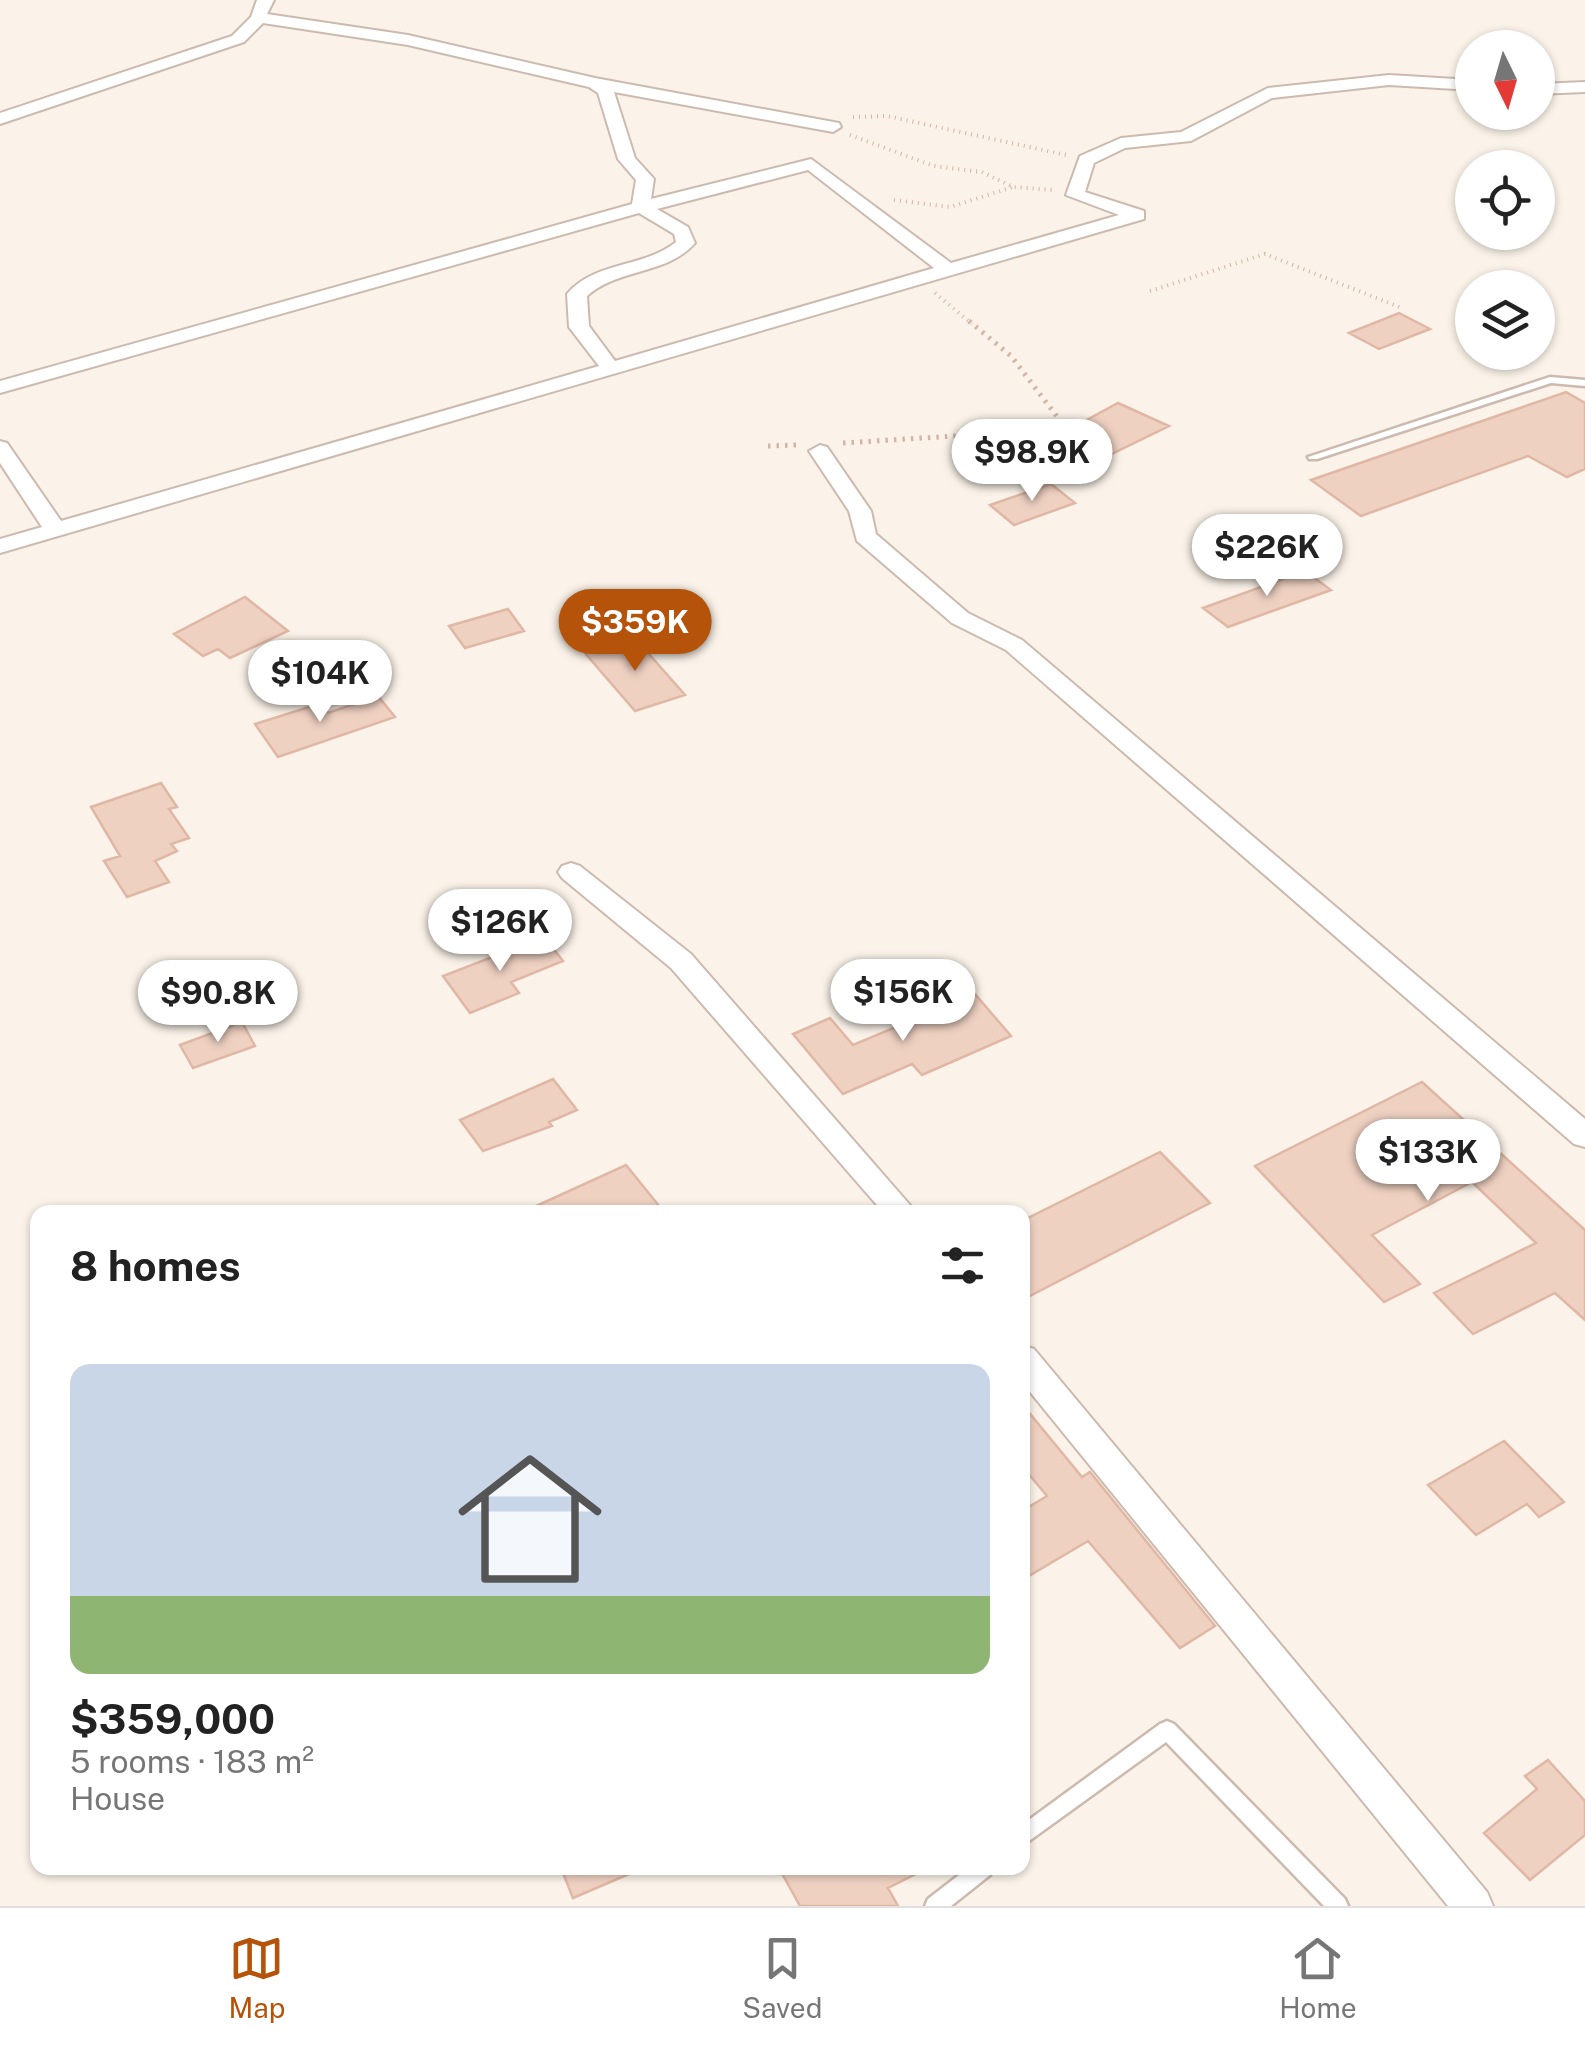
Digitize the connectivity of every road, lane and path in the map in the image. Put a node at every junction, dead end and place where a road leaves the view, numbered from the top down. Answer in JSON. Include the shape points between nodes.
{"nodes":[{"id":1,"x":266,"y":0,"type":"edge"},
{"id":2,"x":259,"y":18,"type":"junction"},
{"id":3,"x":595,"y":83,"type":"junction"},
{"id":4,"x":1455,"y":84,"type":"edge"},
{"id":5,"x":1585,"y":87,"type":"edge"},
{"id":6,"x":1555,"y":88,"type":"edge"},
{"id":7,"x":0,"y":119,"type":"edge"},
{"id":8,"x":833,"y":127,"type":"junction"},
{"id":9,"x":1086,"y":160,"type":"junction"},
{"id":10,"x":1014,"y":186,"type":"junction"},
{"id":11,"x":1074,"y":192,"type":"junction"},
{"id":12,"x":853,"y":196,"type":"junction"},
{"id":13,"x":641,"y":206,"type":"junction"},
{"id":14,"x":948,"y":270,"type":"junction"},
{"id":15,"x":919,"y":279,"type":"junction"},
{"id":16,"x":1150,"y":291,"type":"dead end"},
{"id":17,"x":1402,"y":308,"type":"dead end"},
{"id":18,"x":610,"y":367,"type":"junction"},
{"id":19,"x":1585,"y":383,"type":"edge"},
{"id":20,"x":0,"y":388,"type":"edge"},
{"id":21,"x":768,"y":446,"type":"dead end"},
{"id":22,"x":817,"y":446,"type":"junction"},
{"id":23,"x":0,"y":447,"type":"edge"},
{"id":24,"x":1313,"y":457,"type":"dead end"},
{"id":25,"x":55,"y":530,"type":"junction"},
{"id":26,"x":0,"y":546,"type":"edge"},
{"id":27,"x":571,"y":872,"type":"dead end"},
{"id":28,"x":1585,"y":1136,"type":"edge"},
{"id":29,"x":895,"y":1205,"type":"edge"},
{"id":30,"x":1030,"y":1368,"type":"edge"},
{"id":31,"x":1030,"y":1831,"type":"edge"},
{"id":32,"x":974,"y":1875,"type":"edge"},
{"id":33,"x":935,"y":1906,"type":"edge"},
{"id":34,"x":1338,"y":1906,"type":"edge"},
{"id":35,"x":1472,"y":1906,"type":"edge"}],
"edges":[{"from":1,"to":2,"type":"street"},
{"from":2,"to":3,"type":"street","via":[[408,40]]},
{"from":2,"to":7,"type":"street","via":[[238,39]]},
{"from":3,"to":8,"type":"street"},
{"from":3,"to":13,"type":"street","via":[[606,91],[628,158],[645,179]]},
{"from":4,"to":9,"type":"street","via":[[1389,80],[1268,93],[1185,136],[1121,144]]},
{"from":5,"to":6,"type":"street"},
{"from":8,"to":9,"type":"path","via":[[860,114],[886,116]]},
{"from":8,"to":10,"type":"path","via":[[934,166],[982,172]]},
{"from":9,"to":11,"type":"street"},
{"from":10,"to":11,"type":"path"},
{"from":10,"to":12,"type":"path","via":[[950,207]]},
{"from":11,"to":14,"type":"street","via":[[1138,214]]},
{"from":12,"to":13,"type":"street","via":[[811,164]]},
{"from":12,"to":14,"type":"street"},
{"from":13,"to":18,"type":"street","via":[[682,231],[686,243],[577,294],[578,328]]},
{"from":13,"to":20,"type":"street"},
{"from":14,"to":15,"type":"street"},
{"from":15,"to":18,"type":"street"},
{"from":15,"to":22,"type":"path","via":[[1011,356],[1067,430]]},
{"from":16,"to":17,"type":"path","via":[[1265,254]]},
{"from":18,"to":25,"type":"street"},
{"from":19,"to":24,"type":"lane","via":[[1550,380]]},
{"from":21,"to":22,"type":"path"},
{"from":22,"to":28,"type":"street","via":[[860,511],[866,536],[960,618],[1014,645]]},
{"from":23,"to":25,"type":"street"},
{"from":25,"to":26,"type":"street"},
{"from":27,"to":29,"type":"street","via":[[681,961]]},
{"from":30,"to":35,"type":"street"},
{"from":31,"to":34,"type":"lane","via":[[1167,1730]]},
{"from":32,"to":33,"type":"lane"}]}
